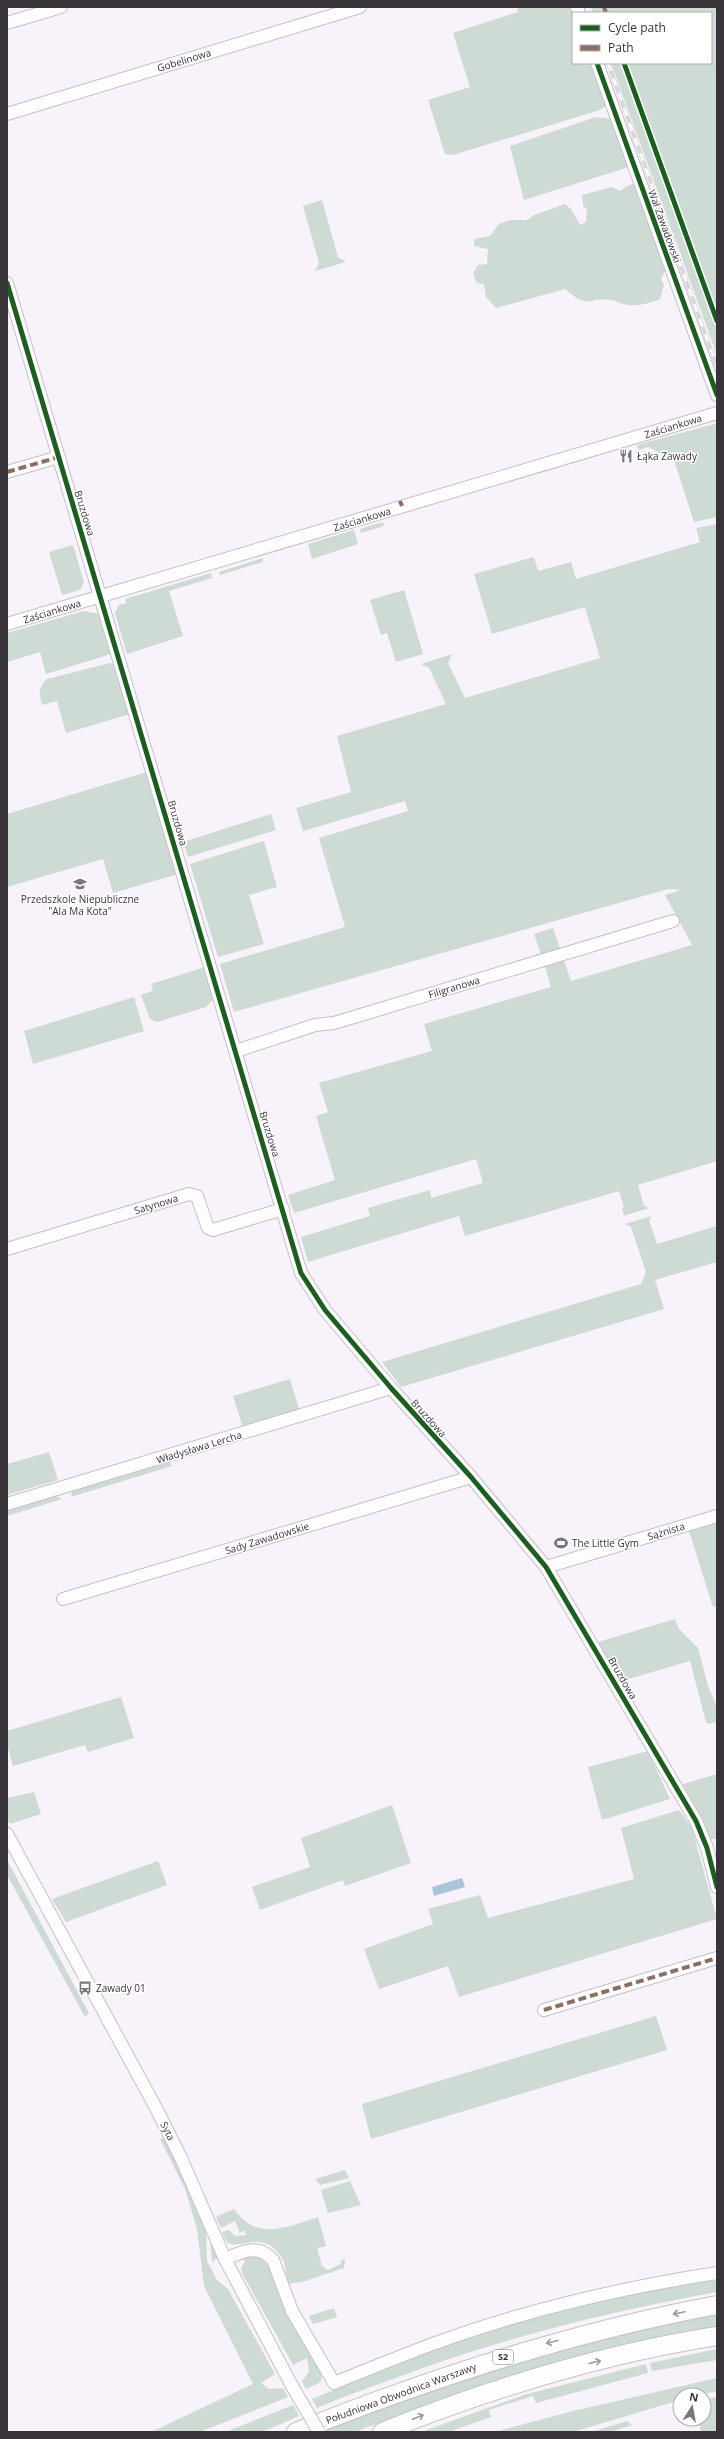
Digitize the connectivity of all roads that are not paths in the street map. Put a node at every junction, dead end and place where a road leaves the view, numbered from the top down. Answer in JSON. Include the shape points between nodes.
{"nodes":[{"id":1,"x":61,"y":7,"type":"edge"},
{"id":2,"x":360,"y":7,"type":"edge"},
{"id":3,"x":7,"y":23,"type":"edge"},
{"id":4,"x":597,"y":64,"type":"edge"},
{"id":5,"x":7,"y":114,"type":"edge"},
{"id":6,"x":8,"y":290,"type":"edge"},
{"id":7,"x":717,"y":395,"type":"edge"},
{"id":8,"x":717,"y":413,"type":"edge"},
{"id":9,"x":59,"y":457,"type":"junction"},
{"id":10,"x":7,"y":472,"type":"edge"},
{"id":11,"x":100,"y":596,"type":"junction"},
{"id":12,"x":7,"y":624,"type":"edge"},
{"id":13,"x":672,"y":921,"type":"dead end"},
{"id":14,"x":236,"y":1051,"type":"junction"},
{"id":15,"x":283,"y":1209,"type":"junction"},
{"id":16,"x":7,"y":1249,"type":"edge"},
{"id":17,"x":391,"y":1388,"type":"junction"},
{"id":18,"x":471,"y":1477,"type":"junction"},
{"id":19,"x":7,"y":1504,"type":"edge"},
{"id":20,"x":717,"y":1516,"type":"edge"},
{"id":21,"x":546,"y":1567,"type":"junction"},
{"id":22,"x":63,"y":1599,"type":"dead end"},
{"id":23,"x":7,"y":1834,"type":"edge"},
{"id":24,"x":717,"y":1887,"type":"edge"},
{"id":25,"x":717,"y":1958,"type":"edge"},
{"id":26,"x":544,"y":2010,"type":"dead end"},
{"id":27,"x":225,"y":2259,"type":"junction"},
{"id":28,"x":717,"y":2273,"type":"edge"},
{"id":29,"x":717,"y":2306,"type":"edge"},
{"id":30,"x":717,"y":2336,"type":"edge"},
{"id":31,"x":296,"y":2432,"type":"edge"},
{"id":32,"x":319,"y":2432,"type":"edge"},
{"id":33,"x":382,"y":2432,"type":"edge"}],
"edges":[{"from":1,"to":3,"type":"street"},
{"from":2,"to":5,"type":"street","name":"Gobelinowa"},
{"from":4,"to":7,"type":"street","name":"Wał Zawadowski"},
{"from":6,"to":9,"type":"street","name":"Bruzdowa"},
{"from":8,"to":11,"type":"street","name":"Zaściankowa","via":[[401,504]]},
{"from":9,"to":10,"type":"street"},
{"from":9,"to":11,"type":"street","name":"Bruzdowa"},
{"from":11,"to":12,"type":"street","name":"Zaściankowa"},
{"from":11,"to":14,"type":"street","name":"Bruzdowa"},
{"from":13,"to":14,"type":"street","name":"Filigranowa","via":[[334,1023],[315,1025]]},
{"from":14,"to":15,"type":"street","name":"Bruzdowa"},
{"from":15,"to":16,"type":"street","name":"Satynowa","via":[[213,1230],[208,1228],[197,1196],[189,1194]]},
{"from":15,"to":17,"type":"street","name":"Bruzdowa","via":[[306,1283],[325,1310]]},
{"from":17,"to":18,"type":"street","name":"Bruzdowa"},
{"from":17,"to":19,"type":"street","name":"Władysława Lercha"},
{"from":18,"to":21,"type":"street","name":"Bruzdowa"},
{"from":18,"to":22,"type":"street","name":"Sady Zawadowskie"},
{"from":20,"to":21,"type":"street","name":"Sążnista"},
{"from":21,"to":24,"type":"street","name":"Bruzdowa","via":[[696,1821],[707,1848]]},
{"from":23,"to":27,"type":"street","name":"Syta","via":[[182,2158]]},
{"from":25,"to":26,"type":"street"},
{"from":27,"to":28,"type":"street","via":[[255,2249],[268,2255],[292,2311],[334,2383],[490,2325],[603,2294]]},
{"from":27,"to":32,"type":"street","name":"Syta","bridge":true},
{"from":29,"to":31,"type":"highway","name":"Południowa Obwodnica Warszawy","number":"S2","one_way":true,"via":[[625,2324],[536,2347],[390,2395]]},
{"from":33,"to":30,"type":"highway","one_way":true,"via":[[449,2405],[562,2370]]}]}
